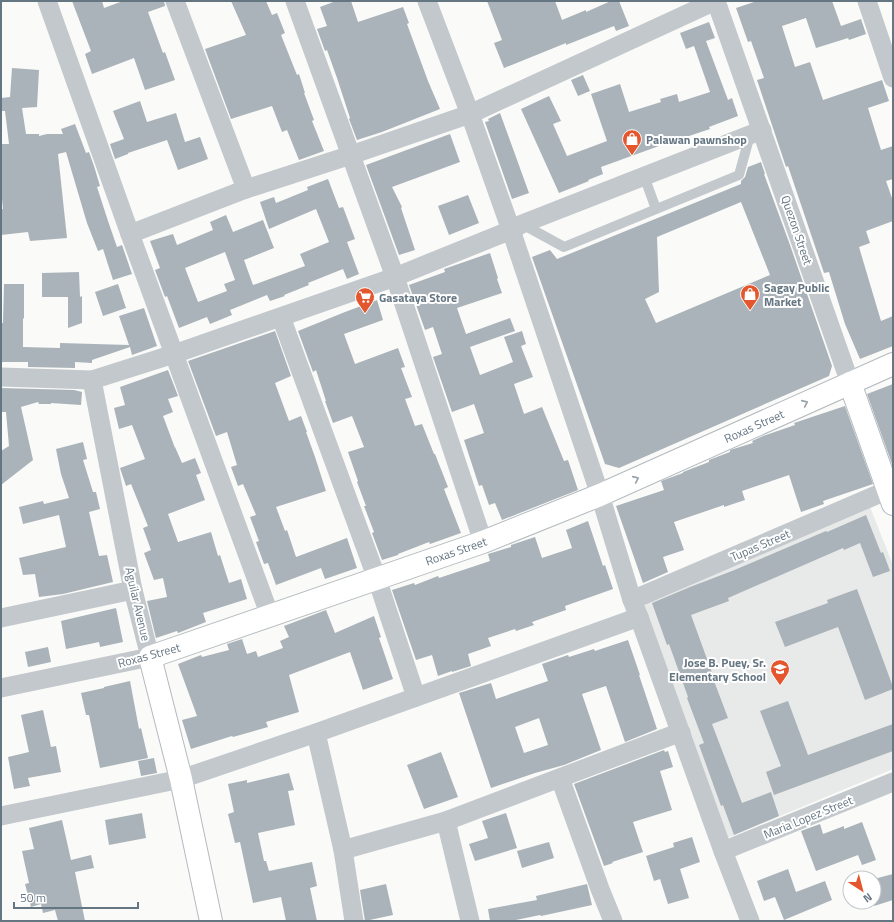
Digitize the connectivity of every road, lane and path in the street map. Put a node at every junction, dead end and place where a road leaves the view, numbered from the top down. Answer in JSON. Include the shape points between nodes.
{"nodes":[{"id":1,"x":47,"y":1,"type":"edge"},
{"id":2,"x":175,"y":1,"type":"edge"},
{"id":3,"x":295,"y":1,"type":"edge"},
{"id":4,"x":428,"y":1,"type":"edge"},
{"id":5,"x":716,"y":1,"type":"edge"},
{"id":6,"x":867,"y":1,"type":"edge"},
{"id":7,"x":886,"y":36,"type":"edge"},
{"id":8,"x":893,"y":78,"type":"edge"},
{"id":9,"x":470,"y":114,"type":"junction"},
{"id":10,"x":756,"y":132,"type":"junction"},
{"id":11,"x":351,"y":155,"type":"junction"},
{"id":12,"x":644,"y":176,"type":"junction"},
{"id":13,"x":246,"y":189,"type":"junction"},
{"id":14,"x":656,"y":209,"type":"junction"},
{"id":15,"x":516,"y":227,"type":"junction"},
{"id":16,"x":130,"y":234,"type":"junction"},
{"id":17,"x":395,"y":277,"type":"junction"},
{"id":18,"x":281,"y":317,"type":"junction"},
{"id":19,"x":174,"y":354,"type":"junction"},
{"id":20,"x":893,"y":364,"type":"edge"},
{"id":21,"x":1,"y":377,"type":"edge"},
{"id":22,"x":92,"y":380,"type":"junction"},
{"id":23,"x":850,"y":383,"type":"junction"},
{"id":24,"x":600,"y":495,"type":"junction"},
{"id":25,"x":890,"y":497,"type":"edge"},
{"id":26,"x":483,"y":542,"type":"junction"},
{"id":27,"x":377,"y":579,"type":"junction"},
{"id":28,"x":133,"y":590,"type":"junction"},
{"id":29,"x":636,"y":608,"type":"junction"},
{"id":30,"x":270,"y":616,"type":"junction"},
{"id":31,"x":1,"y":618,"type":"edge"},
{"id":32,"x":150,"y":657,"type":"junction"},
{"id":33,"x":1,"y":688,"type":"edge"},
{"id":34,"x":416,"y":697,"type":"junction"},
{"id":35,"x":680,"y":732,"type":"junction"},
{"id":36,"x":316,"y":733,"type":"junction"},
{"id":37,"x":560,"y":778,"type":"junction"},
{"id":38,"x":181,"y":779,"type":"junction"},
{"id":39,"x":893,"y":782,"type":"edge"},
{"id":40,"x":1,"y":816,"type":"edge"},
{"id":41,"x":446,"y":821,"type":"junction"},
{"id":42,"x":342,"y":850,"type":"junction"},
{"id":43,"x":723,"y":851,"type":"junction"},
{"id":44,"x":211,"y":921,"type":"edge"},
{"id":45,"x":354,"y":921,"type":"edge"},
{"id":46,"x":470,"y":921,"type":"edge"},
{"id":47,"x":613,"y":921,"type":"edge"},
{"id":48,"x":750,"y":921,"type":"edge"}],
"edges":[{"from":1,"to":16,"type":"street"},
{"from":2,"to":13,"type":"street"},
{"from":3,"to":11,"type":"street"},
{"from":4,"to":9,"type":"street"},
{"from":5,"to":9,"type":"street"},
{"from":5,"to":10,"type":"street","name":"Quezon Street"},
{"from":6,"to":7,"type":"street"},
{"from":7,"to":8,"type":"street"},
{"from":9,"to":11,"type":"street"},
{"from":9,"to":15,"type":"street"},
{"from":10,"to":12,"type":"street"},
{"from":10,"to":14,"type":"lane","via":[[738,175]]},
{"from":10,"to":23,"type":"street","name":"Quezon Street"},
{"from":11,"to":13,"type":"street"},
{"from":11,"to":17,"type":"street"},
{"from":12,"to":14,"type":"lane"},
{"from":12,"to":15,"type":"street"},
{"from":13,"to":16,"type":"street"},
{"from":14,"to":15,"type":"lane","via":[[564,247]]},
{"from":15,"to":17,"type":"street"},
{"from":15,"to":24,"type":"street"},
{"from":16,"to":19,"type":"street"},
{"from":17,"to":18,"type":"street"},
{"from":17,"to":26,"type":"street"},
{"from":18,"to":19,"type":"street"},
{"from":18,"to":27,"type":"street"},
{"from":19,"to":22,"type":"street"},
{"from":19,"to":30,"type":"street"},
{"from":20,"to":23,"type":"street","name":"Roxas Street"},
{"from":21,"to":22,"type":"street"},
{"from":22,"to":28,"type":"street","name":"Aguilar Avenue"},
{"from":24,"to":23,"type":"street","name":"Roxas Street","one_way":true},
{"from":23,"to":25,"type":"street","name":"Quezon Street"},
{"from":24,"to":26,"type":"street","name":"Roxas Street"},
{"from":24,"to":29,"type":"street"},
{"from":25,"to":29,"type":"street","name":"Tupas Street"},
{"from":26,"to":27,"type":"street","name":"Roxas Street"},
{"from":27,"to":30,"type":"street","name":"Roxas Street"},
{"from":27,"to":34,"type":"street"},
{"from":28,"to":31,"type":"street"},
{"from":28,"to":32,"type":"street","name":"Aguilar Avenue"},
{"from":29,"to":34,"type":"street","name":"Tupas Street"},
{"from":29,"to":35,"type":"street"},
{"from":30,"to":32,"type":"street","name":"Roxas Street"},
{"from":32,"to":33,"type":"street","name":"Roxas Street"},
{"from":32,"to":38,"type":"street","name":"Aguilar Avenue"},
{"from":34,"to":36,"type":"street","name":"Tupas Street"},
{"from":35,"to":37,"type":"street"},
{"from":35,"to":43,"type":"street"},
{"from":36,"to":38,"type":"street","name":"Tupas Street"},
{"from":36,"to":42,"type":"street"},
{"from":37,"to":41,"type":"street"},
{"from":37,"to":47,"type":"street"},
{"from":38,"to":40,"type":"street","name":"Tupas Street"},
{"from":38,"to":44,"type":"street","name":"Aguilar Avenue"},
{"from":39,"to":43,"type":"street","name":"Maria Lopez Street"},
{"from":41,"to":42,"type":"street"},
{"from":41,"to":46,"type":"street"},
{"from":42,"to":45,"type":"street"},
{"from":43,"to":48,"type":"street"}]}
